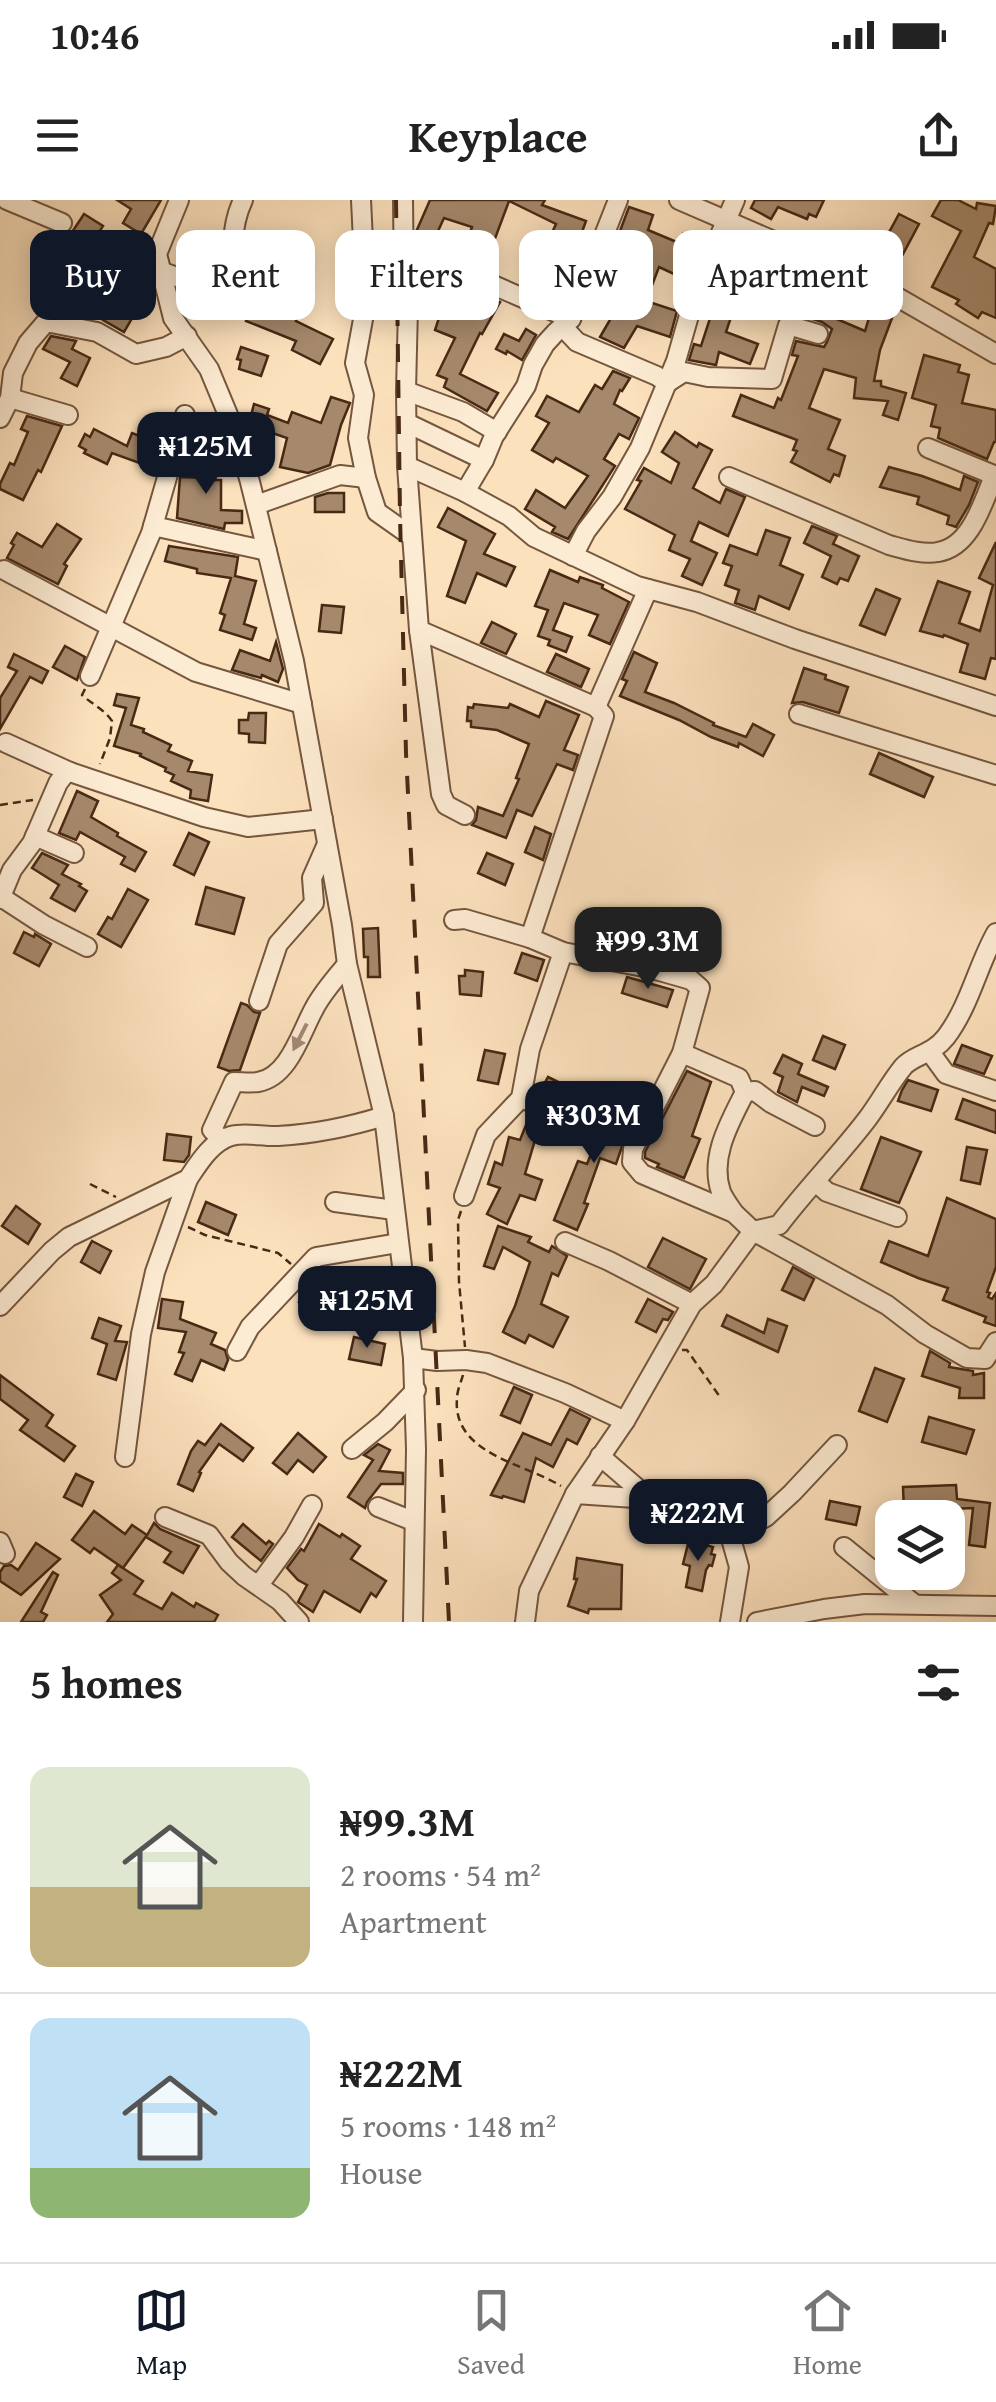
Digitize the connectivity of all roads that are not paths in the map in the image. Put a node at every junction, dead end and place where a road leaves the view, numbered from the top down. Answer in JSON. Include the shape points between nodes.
{"nodes":[{"id":1,"x":7,"y":200,"type":"edge"},
{"id":2,"x":179,"y":200,"type":"edge"},
{"id":3,"x":243,"y":200,"type":"edge"},
{"id":4,"x":361,"y":200,"type":"edge"},
{"id":5,"x":402,"y":200,"type":"edge"},
{"id":6,"x":618,"y":200,"type":"edge"},
{"id":7,"x":679,"y":200,"type":"edge"},
{"id":8,"x":735,"y":200,"type":"edge"},
{"id":9,"x":725,"y":220,"type":"junction"},
{"id":10,"x":62,"y":223,"type":"dead end"},
{"id":11,"x":403,"y":230,"type":"edge"},
{"id":12,"x":162,"y":272,"type":"junction"},
{"id":13,"x":499,"y":290,"type":"edge"},
{"id":14,"x":408,"y":320,"type":"edge"},
{"id":15,"x":567,"y":322,"type":"junction"},
{"id":16,"x":818,"y":334,"type":"dead end"},
{"id":17,"x":187,"y":336,"type":"junction"},
{"id":18,"x":996,"y":354,"type":"edge"},
{"id":19,"x":667,"y":383,"type":"junction"},
{"id":20,"x":406,"y":392,"type":"junction"},
{"id":21,"x":10,"y":398,"type":"junction"},
{"id":22,"x":68,"y":415,"type":"dead end"},
{"id":23,"x":186,"y":415,"type":"dead end"},
{"id":24,"x":0,"y":418,"type":"edge"},
{"id":25,"x":406,"y":423,"type":"junction"},
{"id":26,"x":497,"y":432,"type":"junction"},
{"id":27,"x":928,"y":448,"type":"dead end"},
{"id":28,"x":484,"y":460,"type":"junction"},
{"id":29,"x":407,"y":466,"type":"junction"},
{"id":30,"x":995,"y":476,"type":"edge"},
{"id":31,"x":730,"y":477,"type":"dead end"},
{"id":32,"x":366,"y":478,"type":"junction"},
{"id":33,"x":465,"y":492,"type":"junction"},
{"id":34,"x":256,"y":505,"type":"junction"},
{"id":35,"x":153,"y":526,"type":"junction"},
{"id":36,"x":410,"y":536,"type":"junction"},
{"id":37,"x":267,"y":551,"type":"junction"},
{"id":38,"x":574,"y":556,"type":"junction"},
{"id":39,"x":4,"y":570,"type":"dead end"},
{"id":40,"x":648,"y":589,"type":"junction"},
{"id":41,"x":112,"y":627,"type":"junction"},
{"id":42,"x":419,"y":630,"type":"junction"},
{"id":43,"x":90,"y":676,"type":"road end"},
{"id":44,"x":302,"y":704,"type":"junction"},
{"id":45,"x":996,"y":706,"type":"edge"},
{"id":46,"x":596,"y":707,"type":"junction"},
{"id":47,"x":799,"y":714,"type":"dead end"},
{"id":48,"x":6,"y":742,"type":"dead end"},
{"id":49,"x":70,"y":772,"type":"junction"},
{"id":50,"x":996,"y":774,"type":"edge"},
{"id":51,"x":465,"y":814,"type":"dead end"},
{"id":52,"x":323,"y":819,"type":"junction"},
{"id":53,"x":35,"y":836,"type":"junction"},
{"id":54,"x":327,"y":844,"type":"junction"},
{"id":55,"x":74,"y":853,"type":"dead end"},
{"id":56,"x":0,"y":898,"type":"edge"},
{"id":57,"x":454,"y":920,"type":"dead end"},
{"id":58,"x":995,"y":935,"type":"edge"},
{"id":59,"x":530,"y":938,"type":"junction"},
{"id":60,"x":87,"y":947,"type":"dead end"},
{"id":61,"x":563,"y":952,"type":"junction"},
{"id":62,"x":347,"y":964,"type":"junction"},
{"id":63,"x":259,"y":1001,"type":"dead end"},
{"id":64,"x":682,"y":1052,"type":"junction"},
{"id":65,"x":930,"y":1052,"type":"junction"},
{"id":66,"x":996,"y":1091,"type":"edge"},
{"id":67,"x":745,"y":1092,"type":"junction"},
{"id":68,"x":521,"y":1098,"type":"junction"},
{"id":69,"x":558,"y":1113,"type":"dead end"},
{"id":70,"x":384,"y":1116,"type":"junction"},
{"id":71,"x":815,"y":1126,"type":"dead end"},
{"id":72,"x":222,"y":1140,"type":"junction"},
{"id":73,"x":188,"y":1179,"type":"junction"},
{"id":74,"x":816,"y":1182,"type":"junction"},
{"id":75,"x":464,"y":1196,"type":"dead end"},
{"id":76,"x":335,"y":1202,"type":"dead end"},
{"id":77,"x":394,"y":1210,"type":"junction"},
{"id":78,"x":734,"y":1214,"type":"junction"},
{"id":79,"x":896,"y":1218,"type":"dead end"},
{"id":80,"x":753,"y":1231,"type":"junction"},
{"id":81,"x":565,"y":1242,"type":"dead end"},
{"id":82,"x":398,"y":1244,"type":"junction"},
{"id":83,"x":692,"y":1304,"type":"junction"},
{"id":84,"x":0,"y":1305,"type":"edge"},
{"id":85,"x":996,"y":1342,"type":"edge"},
{"id":86,"x":236,"y":1351,"type":"dead end"},
{"id":87,"x":413,"y":1358,"type":"junction"},
{"id":88,"x":416,"y":1390,"type":"junction"},
{"id":89,"x":625,"y":1421,"type":"junction"},
{"id":90,"x":837,"y":1446,"type":"dead end"},
{"id":91,"x":352,"y":1449,"type":"dead end"},
{"id":92,"x":600,"y":1456,"type":"junction"},
{"id":93,"x":125,"y":1457,"type":"dead end"},
{"id":94,"x":575,"y":1494,"type":"junction"},
{"id":95,"x":652,"y":1500,"type":"junction"},
{"id":96,"x":312,"y":1505,"type":"dead end"},
{"id":97,"x":378,"y":1507,"type":"dead end"},
{"id":98,"x":166,"y":1518,"type":"dead end"},
{"id":99,"x":413,"y":1520,"type":"junction"},
{"id":100,"x":730,"y":1534,"type":"junction"},
{"id":101,"x":844,"y":1547,"type":"dead end"},
{"id":102,"x":259,"y":1585,"type":"junction"},
{"id":103,"x":906,"y":1603,"type":"junction"},
{"id":104,"x":996,"y":1606,"type":"edge"},
{"id":105,"x":955,"y":1614,"type":"edge"},
{"id":106,"x":299,"y":1622,"type":"edge"},
{"id":107,"x":413,"y":1622,"type":"edge"},
{"id":108,"x":525,"y":1622,"type":"edge"},
{"id":109,"x":730,"y":1622,"type":"edge"},
{"id":110,"x":757,"y":1622,"type":"edge"},
{"id":111,"x":884,"y":1622,"type":"edge"}],
"edges":[{"from":1,"to":10,"type":"street"},
{"from":2,"to":12,"type":"street","via":[[157,254]]},
{"from":3,"to":12,"type":"street","via":[[232,243],[236,298]]},
{"from":4,"to":32,"type":"street","via":[[366,303],[355,363],[364,395],[358,438]]},
{"from":5,"to":11,"type":"street"},
{"from":6,"to":15,"type":"street"},
{"from":7,"to":9,"type":"street"},
{"from":8,"to":9,"type":"street"},
{"from":9,"to":18,"type":"street","via":[[878,286]]},
{"from":9,"to":19,"type":"street"},
{"from":12,"to":17,"type":"street","via":[[173,318]]},
{"from":13,"to":15,"type":"street"},
{"from":14,"to":20,"type":"street"},
{"from":15,"to":19,"type":"street","via":[[577,342]]},
{"from":15,"to":26,"type":"street","via":[[545,344]]},
{"from":16,"to":19,"type":"street","via":[[788,325],[772,379],[684,372]]},
{"from":17,"to":21,"type":"street","via":[[136,354],[97,332],[46,322],[13,373]]},
{"from":17,"to":34,"type":"street","via":[[236,434]]},
{"from":19,"to":38,"type":"street","via":[[640,448]]},
{"from":20,"to":25,"type":"street"},
{"from":20,"to":26,"type":"street"},
{"from":21,"to":22,"type":"street"},
{"from":21,"to":24,"type":"street"},
{"from":23,"to":35,"type":"street"},
{"from":25,"to":28,"type":"street"},
{"from":25,"to":29,"type":"street"},
{"from":26,"to":28,"type":"street"},
{"from":27,"to":30,"type":"street"},
{"from":28,"to":33,"type":"street"},
{"from":29,"to":33,"type":"street"},
{"from":29,"to":36,"type":"street"},
{"from":30,"to":31,"type":"street","via":[[964,538],[940,552],[888,545]]},
{"from":32,"to":34,"type":"street","via":[[340,475]]},
{"from":32,"to":36,"type":"street","via":[[376,512]]},
{"from":33,"to":38,"type":"street"},
{"from":34,"to":37,"type":"street"},
{"from":35,"to":37,"type":"street"},
{"from":35,"to":41,"type":"street"},
{"from":36,"to":42,"type":"street"},
{"from":37,"to":44,"type":"street"},
{"from":38,"to":40,"type":"street"},
{"from":39,"to":41,"type":"street"},
{"from":40,"to":45,"type":"street"},
{"from":40,"to":46,"type":"street"},
{"from":41,"to":43,"type":"street"},
{"from":41,"to":44,"type":"street","via":[[196,672]]},
{"from":42,"to":46,"type":"street"},
{"from":42,"to":51,"type":"street","via":[[441,794],[446,806]]},
{"from":44,"to":52,"type":"street"},
{"from":46,"to":59,"type":"street","via":[[604,716]]},
{"from":47,"to":50,"type":"street"},
{"from":48,"to":49,"type":"street"},
{"from":49,"to":52,"type":"street","via":[[248,827]]},
{"from":49,"to":53,"type":"street"},
{"from":52,"to":54,"type":"street"},
{"from":53,"to":55,"type":"street"},
{"from":53,"to":56,"type":"street"},
{"from":54,"to":62,"type":"street"},
{"from":54,"to":63,"type":"street","via":[[312,878],[314,902],[278,944]]},
{"from":56,"to":60,"type":"street"},
{"from":57,"to":59,"type":"street"},
{"from":58,"to":65,"type":"street","via":[[966,1006]]},
{"from":59,"to":61,"type":"street"},
{"from":61,"to":64,"type":"street","via":[[691,980],[700,988]]},
{"from":61,"to":68,"type":"street","via":[[530,1048]]},
{"from":62,"to":70,"type":"street"},
{"from":62,"to":72,"type":"street","one_way":true,"via":[[316,1004],[284,1065],[270,1078],[234,1082],[212,1130]]},
{"from":64,"to":67,"type":"street","via":[[739,1078]]},
{"from":64,"to":78,"type":"street","via":[[632,1162],[642,1174]]},
{"from":65,"to":66,"type":"street","via":[[946,1074]]},
{"from":65,"to":74,"type":"street","via":[[906,1063]]},
{"from":67,"to":71,"type":"street","via":[[755,1091]]},
{"from":67,"to":78,"type":"street","via":[[717,1164],[721,1193]]},
{"from":68,"to":69,"type":"street"},
{"from":68,"to":75,"type":"street","via":[[486,1135]]},
{"from":70,"to":72,"type":"street","via":[[325,1132]]},
{"from":70,"to":77,"type":"street"},
{"from":72,"to":73,"type":"street"},
{"from":73,"to":84,"type":"street","via":[[70,1237]]},
{"from":73,"to":93,"type":"street","via":[[141,1334]]},
{"from":74,"to":79,"type":"street"},
{"from":74,"to":80,"type":"street","via":[[780,1225]]},
{"from":76,"to":77,"type":"street"},
{"from":77,"to":82,"type":"street"},
{"from":78,"to":80,"type":"street"},
{"from":80,"to":83,"type":"street"},
{"from":80,"to":85,"type":"street","via":[[967,1358],[985,1359]]},
{"from":81,"to":83,"type":"street"},
{"from":82,"to":86,"type":"street","via":[[316,1257]]},
{"from":82,"to":87,"type":"street"},
{"from":83,"to":89,"type":"street"},
{"from":87,"to":88,"type":"street"},
{"from":87,"to":89,"type":"street","via":[[487,1363]]},
{"from":88,"to":91,"type":"street"},
{"from":88,"to":99,"type":"street"},
{"from":89,"to":92,"type":"street"},
{"from":90,"to":100,"type":"street","via":[[766,1516]]},
{"from":92,"to":94,"type":"street"},
{"from":92,"to":95,"type":"street"},
{"from":94,"to":95,"type":"street"},
{"from":94,"to":108,"type":"street","via":[[529,1591]]},
{"from":95,"to":100,"type":"street","via":[[665,1500]]},
{"from":96,"to":102,"type":"street"},
{"from":97,"to":99,"type":"street"},
{"from":98,"to":102,"type":"street","via":[[209,1535]]},
{"from":99,"to":107,"type":"street"},
{"from":100,"to":109,"type":"street","via":[[739,1566]]},
{"from":101,"to":103,"type":"street"},
{"from":102,"to":106,"type":"street"},
{"from":103,"to":105,"type":"street"},
{"from":103,"to":110,"type":"street"},
{"from":103,"to":111,"type":"street"},
{"from":104,"to":105,"type":"street"}]}
